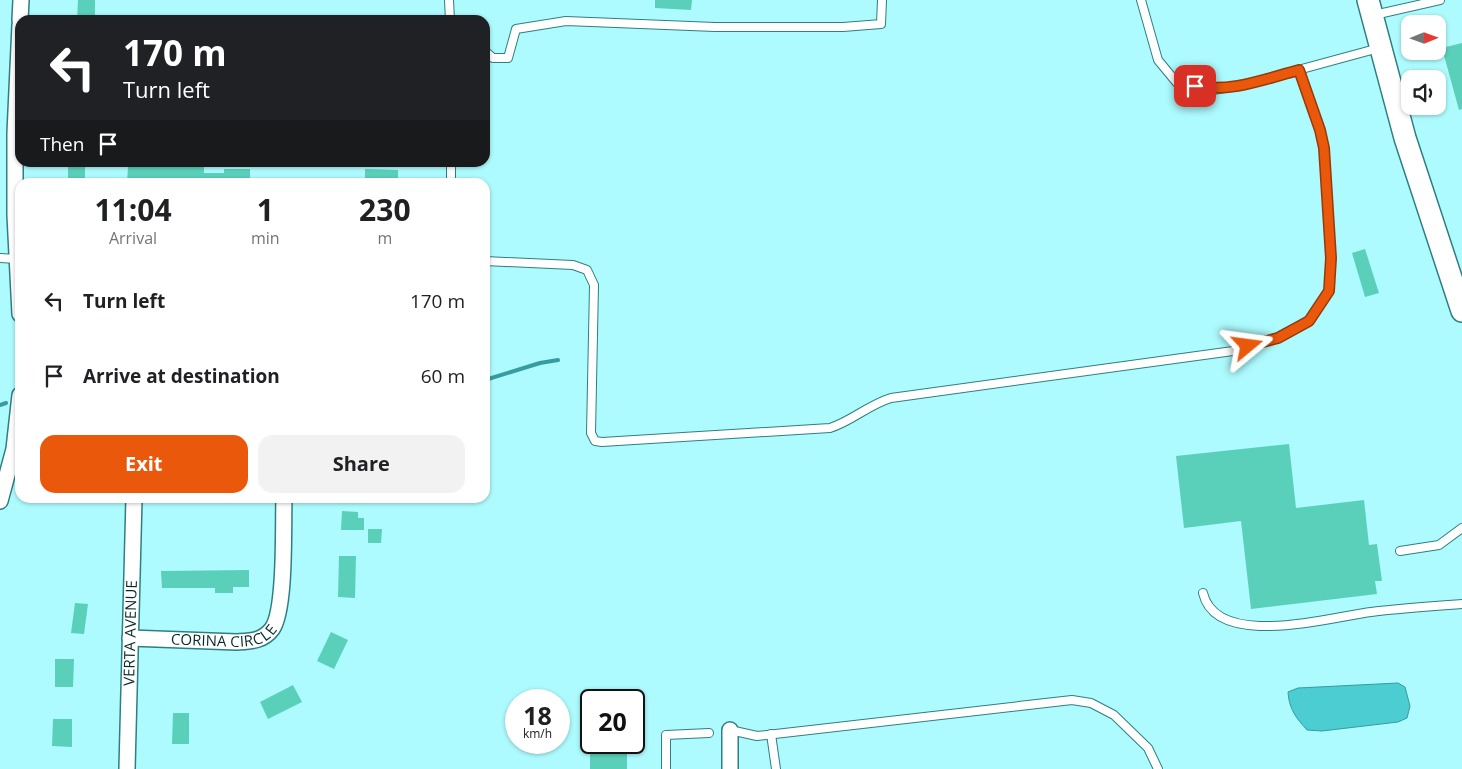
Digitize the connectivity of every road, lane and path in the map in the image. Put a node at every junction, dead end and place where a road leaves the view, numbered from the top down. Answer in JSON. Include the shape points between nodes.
{"nodes":[{"id":1,"x":21,"y":0,"type":"edge"},
{"id":2,"x":450,"y":0,"type":"edge"},
{"id":3,"x":882,"y":0,"type":"edge"},
{"id":4,"x":1141,"y":0,"type":"edge"},
{"id":5,"x":1440,"y":0,"type":"edge"},
{"id":6,"x":1410,"y":3,"type":"edge"},
{"id":7,"x":1370,"y":8,"type":"edge"},
{"id":8,"x":20,"y":15,"type":"edge"},
{"id":9,"x":450,"y":15,"type":"edge"},
{"id":10,"x":1381,"y":47,"type":"junction"},
{"id":11,"x":490,"y":55,"type":"edge"},
{"id":12,"x":1299,"y":70,"type":"junction"},
{"id":13,"x":0,"y":258,"type":"edge"},
{"id":14,"x":15,"y":259,"type":"edge"},
{"id":15,"x":490,"y":261,"type":"edge"},
{"id":16,"x":1462,"y":311,"type":"edge"},
{"id":17,"x":15,"y":440,"type":"edge"},
{"id":18,"x":0,"y":501,"type":"edge"},
{"id":19,"x":134,"y":503,"type":"edge"},
{"id":20,"x":284,"y":503,"type":"edge"},
{"id":21,"x":1462,"y":528,"type":"edge"},
{"id":22,"x":1400,"y":551,"type":"dead end"},
{"id":23,"x":1203,"y":593,"type":"dead end"},
{"id":24,"x":1462,"y":604,"type":"edge"},
{"id":25,"x":130,"y":638,"type":"junction"},
{"id":26,"x":730,"y":730,"type":"joint"},
{"id":27,"x":709,"y":733,"type":"dead end"},
{"id":28,"x":771,"y":734,"type":"junction"},
{"id":29,"x":127,"y":769,"type":"edge"},
{"id":30,"x":666,"y":769,"type":"edge"},
{"id":31,"x":730,"y":769,"type":"edge"},
{"id":32,"x":776,"y":769,"type":"edge"},
{"id":33,"x":1158,"y":769,"type":"edge"}],
"edges":[{"from":1,"to":8,"type":"street"},
{"from":2,"to":9,"type":"lane"},
{"from":3,"to":11,"type":"lane","via":[[881,24],[725,27],[566,21],[516,29],[508,58]]},
{"from":4,"to":12,"type":"lane","via":[[1158,60],[1177,83],[1213,90]]},
{"from":5,"to":6,"type":"lane"},
{"from":6,"to":7,"type":"lane"},
{"from":7,"to":10,"type":"main road"},
{"from":10,"to":12,"type":"lane"},
{"from":10,"to":16,"type":"main road","via":[[1404,138]]},
{"from":12,"to":15,"type":"lane","via":[[1324,148],[1331,258],[1329,291],[1309,321],[1278,338],[1233,351],[891,398],[876,402],[830,428],[602,442],[595,440],[591,432],[594,285],[587,270],[574,265]]},
{"from":13,"to":14,"type":"lane"},
{"from":17,"to":18,"type":"street"},
{"from":19,"to":25,"type":"street","name":"VERTA AVENUE"},
{"from":20,"to":25,"type":"street","name":"CORINA CIRCLE","via":[[278,618],[265,637],[237,642]]},
{"from":21,"to":22,"type":"lane","via":[[1440,545]]},
{"from":23,"to":24,"type":"lane","via":[[1205,604],[1224,619],[1260,627]]},
{"from":25,"to":29,"type":"street","name":"VERTA AVENUE"},
{"from":26,"to":28,"type":"lane","via":[[757,736]]},
{"from":26,"to":31,"type":"street"},
{"from":27,"to":30,"type":"lane","via":[[666,735]]},
{"from":28,"to":32,"type":"lane"},
{"from":28,"to":33,"type":"lane","via":[[1072,700],[1091,703],[1114,715],[1148,748]]}]}
